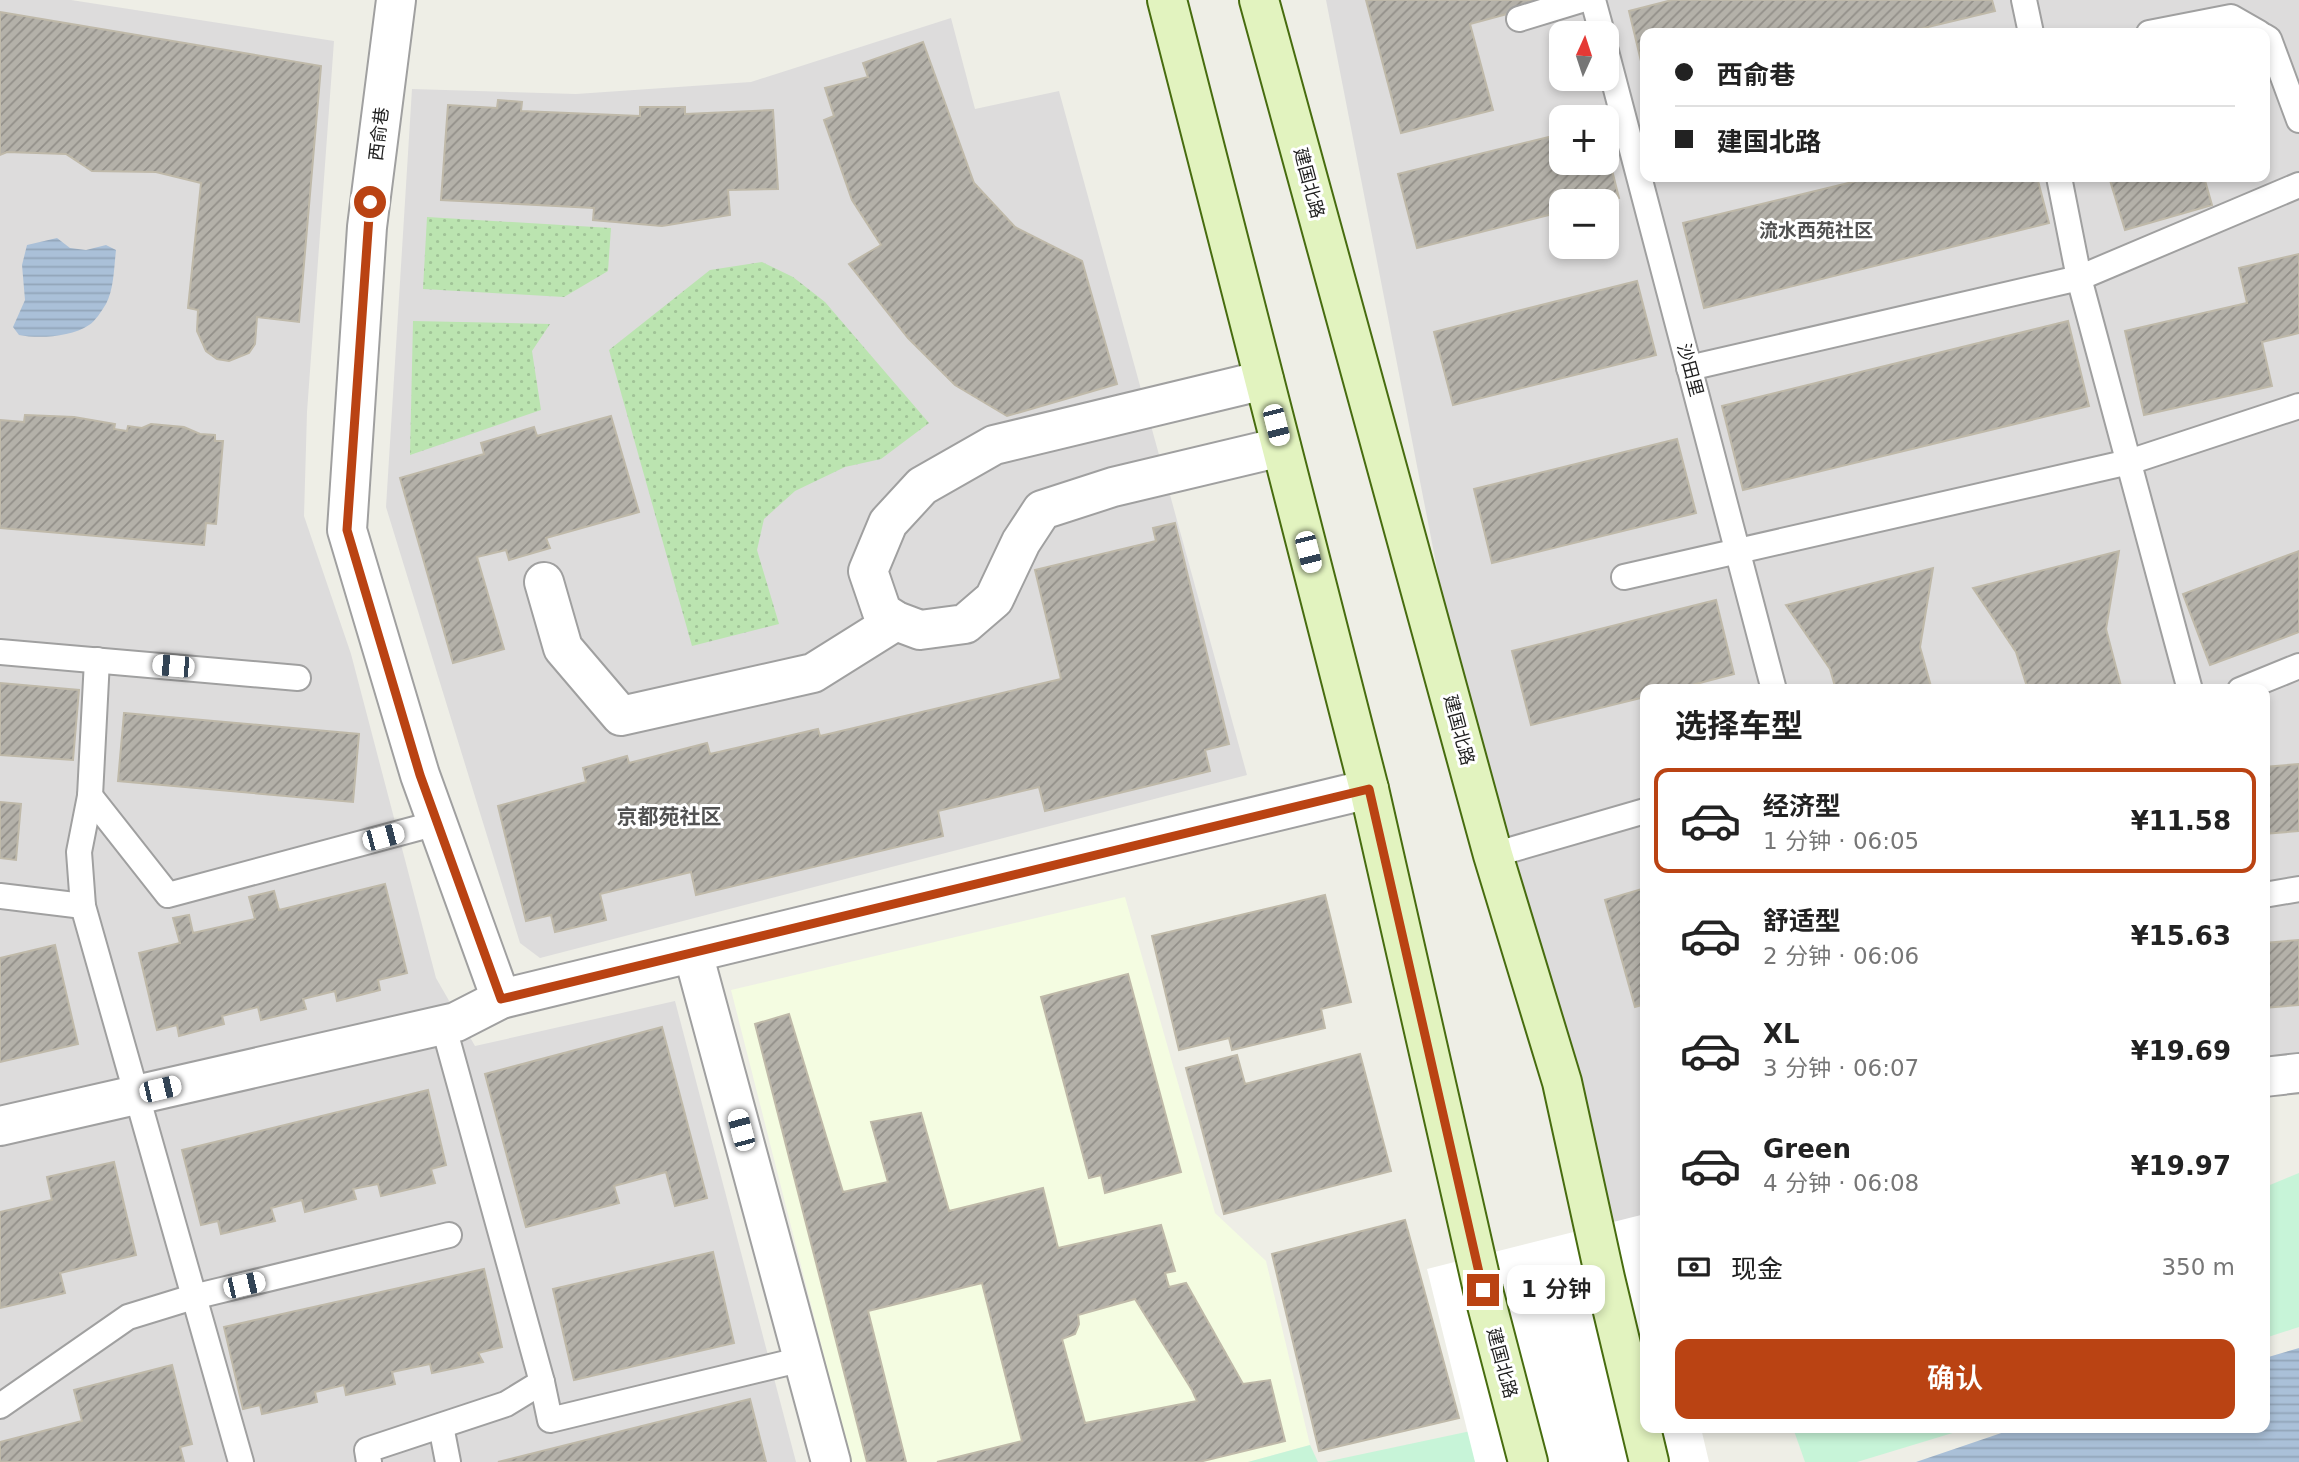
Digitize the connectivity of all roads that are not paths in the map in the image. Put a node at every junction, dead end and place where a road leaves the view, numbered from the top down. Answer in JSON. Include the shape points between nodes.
{"nodes":[{"id":1,"x":396,"y":0,"type":"edge"},
{"id":2,"x":1167,"y":0,"type":"edge"},
{"id":3,"x":1259,"y":0,"type":"edge"},
{"id":4,"x":1581,"y":0,"type":"edge"},
{"id":5,"x":1593,"y":0,"type":"edge"},
{"id":6,"x":2024,"y":0,"type":"edge"},
{"id":7,"x":1519,"y":19,"type":"dead end"},
{"id":8,"x":1599,"y":21,"type":"edge"},
{"id":9,"x":2030,"y":28,"type":"edge"},
{"id":10,"x":2175,"y":28,"type":"edge"},
{"id":11,"x":2250,"y":28,"type":"edge"},
{"id":12,"x":2270,"y":41,"type":"edge"},
{"id":13,"x":1618,"y":91,"type":"edge"},
{"id":14,"x":2299,"y":120,"type":"edge"},
{"id":15,"x":1640,"y":163,"type":"edge"},
{"id":16,"x":1645,"y":182,"type":"edge"},
{"id":17,"x":2060,"y":182,"type":"edge"},
{"id":18,"x":2299,"y":185,"type":"edge"},
{"id":19,"x":2079,"y":278,"type":"junction"},
{"id":20,"x":1689,"y":368,"type":"junction"},
{"id":21,"x":1264,"y":380,"type":"junction"},
{"id":22,"x":2299,"y":406,"type":"edge"},
{"id":23,"x":1281,"y":447,"type":"junction"},
{"id":24,"x":2129,"y":462,"type":"junction"},
{"id":25,"x":1738,"y":550,"type":"junction"},
{"id":26,"x":1624,"y":577,"type":"dead end"},
{"id":27,"x":544,"y":582,"type":"dead end"},
{"id":28,"x":896,"y":621,"type":"junction"},
{"id":29,"x":0,"y":652,"type":"edge"},
{"id":30,"x":97,"y":660,"type":"junction"},
{"id":31,"x":2299,"y":666,"type":"edge"},
{"id":32,"x":298,"y":678,"type":"dead end"},
{"id":33,"x":1772,"y":684,"type":"edge"},
{"id":34,"x":2188,"y":684,"type":"edge"},
{"id":35,"x":2255,"y":684,"type":"edge"},
{"id":36,"x":1369,"y":789,"type":"junction"},
{"id":37,"x":90,"y":796,"type":"junction"},
{"id":38,"x":1640,"y":812,"type":"edge"},
{"id":39,"x":437,"y":823,"type":"junction"},
{"id":40,"x":1493,"y":855,"type":"junction"},
{"id":41,"x":2299,"y":889,"type":"edge"},
{"id":42,"x":2270,"y":894,"type":"edge"},
{"id":43,"x":0,"y":896,"type":"edge"},
{"id":44,"x":83,"y":906,"type":"junction"},
{"id":45,"x":693,"y":953,"type":"junction"},
{"id":46,"x":501,"y":999,"type":"junction"},
{"id":47,"x":443,"y":1024,"type":"junction"},
{"id":48,"x":2299,"y":1073,"type":"edge"},
{"id":49,"x":2270,"y":1076,"type":"edge"},
{"id":50,"x":135,"y":1095,"type":"junction"},
{"id":51,"x":0,"y":1126,"type":"edge"},
{"id":52,"x":449,"y":1236,"type":"dead end"},
{"id":53,"x":193,"y":1297,"type":"junction"},
{"id":54,"x":803,"y":1359,"type":"junction"},
{"id":55,"x":541,"y":1382,"type":"junction"},
{"id":56,"x":0,"y":1406,"type":"edge"},
{"id":57,"x":1640,"y":1424,"type":"edge"},
{"id":58,"x":441,"y":1426,"type":"junction"},
{"id":59,"x":1642,"y":1433,"type":"edge"},
{"id":60,"x":241,"y":1462,"type":"edge"},
{"id":61,"x":369,"y":1462,"type":"edge"},
{"id":62,"x":448,"y":1462,"type":"edge"},
{"id":63,"x":831,"y":1462,"type":"edge"},
{"id":64,"x":1528,"y":1462,"type":"edge"},
{"id":65,"x":1649,"y":1462,"type":"edge"}],
"edges":[{"from":1,"to":39,"type":"street","name":"西俞巷","via":[[367,227],[347,530]]},
{"from":2,"to":21,"type":"main road","name":"建国北路"},
{"from":3,"to":40,"type":"main road","name":"建国北路"},
{"from":4,"to":7,"type":"lane"},
{"from":5,"to":8,"type":"lane"},
{"from":6,"to":9,"type":"lane"},
{"from":10,"to":11,"type":"lane","via":[[2231,17]]},
{"from":12,"to":14,"type":"lane"},
{"from":13,"to":15,"type":"lane","name":"沙田里"},
{"from":16,"to":20,"type":"lane","name":"沙田里"},
{"from":17,"to":19,"type":"lane"},
{"from":18,"to":19,"type":"lane"},
{"from":19,"to":20,"type":"lane"},
{"from":19,"to":24,"type":"lane"},
{"from":20,"to":25,"type":"lane","name":"沙田里"},
{"from":21,"to":23,"type":"main road","name":"建国北路"},
{"from":21,"to":28,"type":"street","via":[[994,445],[922,486],[888,523],[868,571],[882,612]]},
{"from":22,"to":24,"type":"lane"},
{"from":23,"to":28,"type":"street","via":[[1113,486],[1042,510],[994,599],[965,624],[919,630]]},
{"from":23,"to":36,"type":"main road","name":"建国北路"},
{"from":24,"to":25,"type":"lane"},
{"from":24,"to":34,"type":"lane"},
{"from":25,"to":26,"type":"lane"},
{"from":25,"to":33,"type":"lane","name":"沙田里"},
{"from":27,"to":28,"type":"street","via":[[563,648],[621,716],[813,673]]},
{"from":29,"to":30,"type":"lane"},
{"from":30,"to":32,"type":"lane"},
{"from":30,"to":37,"type":"lane"},
{"from":31,"to":35,"type":"lane"},
{"from":36,"to":45,"type":"street"},
{"from":36,"to":64,"type":"main road","name":"建国北路","via":[[1483,1290]]},
{"from":37,"to":39,"type":"lane","via":[[168,895]]},
{"from":37,"to":44,"type":"lane","via":[[79,852]]},
{"from":38,"to":40,"type":"lane"},
{"from":39,"to":46,"type":"street","name":"西俞巷"},
{"from":40,"to":57,"type":"main road","name":"建国北路","via":[[1562,1082]]},
{"from":41,"to":42,"type":"lane"},
{"from":43,"to":44,"type":"lane"},
{"from":44,"to":50,"type":"lane"},
{"from":45,"to":46,"type":"street"},
{"from":45,"to":54,"type":"street"},
{"from":46,"to":47,"type":"street"},
{"from":47,"to":50,"type":"street"},
{"from":47,"to":55,"type":"lane"},
{"from":48,"to":49,"type":"street"},
{"from":50,"to":51,"type":"street"},
{"from":50,"to":53,"type":"lane"},
{"from":52,"to":53,"type":"lane"},
{"from":53,"to":56,"type":"lane","via":[[128,1317]]},
{"from":53,"to":60,"type":"lane"},
{"from":54,"to":55,"type":"lane","via":[[550,1420]]},
{"from":54,"to":63,"type":"street"},
{"from":55,"to":58,"type":"lane","via":[[506,1404]]},
{"from":58,"to":61,"type":"lane","via":[[367,1450]]},
{"from":58,"to":62,"type":"lane"},
{"from":59,"to":65,"type":"main road","name":"建国北路"}]}
